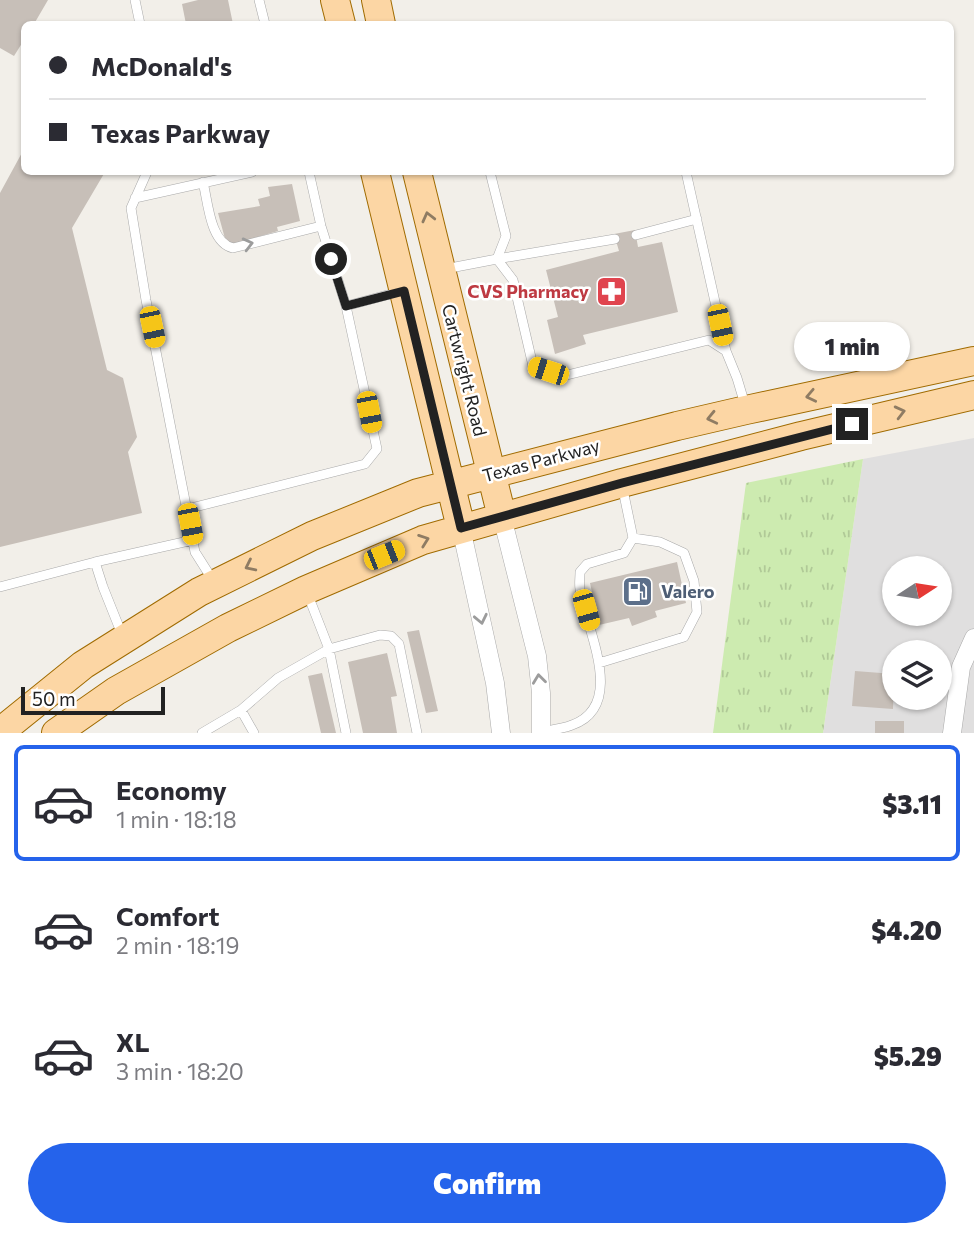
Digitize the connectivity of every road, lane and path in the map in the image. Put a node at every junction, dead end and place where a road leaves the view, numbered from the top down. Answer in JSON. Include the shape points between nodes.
{"nodes":[{"id":1,"x":135,"y":0,"type":"edge"},
{"id":2,"x":259,"y":0,"type":"edge"},
{"id":3,"x":335,"y":0,"type":"edge"},
{"id":4,"x":376,"y":0,"type":"edge"},
{"id":5,"x":139,"y":21,"type":"edge"},
{"id":6,"x":264,"y":21,"type":"edge"},
{"id":7,"x":340,"y":21,"type":"edge"},
{"id":8,"x":380,"y":21,"type":"edge"},
{"id":9,"x":146,"y":175,"type":"edge"},
{"id":10,"x":237,"y":175,"type":"edge"},
{"id":11,"x":310,"y":175,"type":"edge"},
{"id":12,"x":376,"y":175,"type":"edge"},
{"id":13,"x":418,"y":175,"type":"edge"},
{"id":14,"x":491,"y":175,"type":"edge"},
{"id":15,"x":688,"y":175,"type":"edge"},
{"id":16,"x":203,"y":182,"type":"junction"},
{"id":17,"x":135,"y":198,"type":"junction"},
{"id":18,"x":697,"y":219,"type":"junction"},
{"id":19,"x":321,"y":226,"type":"junction"},
{"id":20,"x":636,"y":235,"type":"dead end"},
{"id":21,"x":615,"y":239,"type":"dead end"},
{"id":22,"x":497,"y":258,"type":"junction"},
{"id":23,"x":441,"y":270,"type":"junction"},
{"id":24,"x":404,"y":291,"type":"junction"},
{"id":25,"x":346,"y":306,"type":"junction"},
{"id":26,"x":726,"y":351,"type":"junction"},
{"id":27,"x":974,"y":361,"type":"edge"},
{"id":28,"x":974,"y":395,"type":"edge"},
{"id":29,"x":746,"y":410,"type":"junction"},
{"id":30,"x":491,"y":474,"type":"junction"},
{"id":31,"x":622,"y":483,"type":"junction"},
{"id":32,"x":451,"y":484,"type":"junction"},
{"id":33,"x":187,"y":509,"type":"junction"},
{"id":34,"x":502,"y":517,"type":"junction"},
{"id":35,"x":461,"y":528,"type":"junction"},
{"id":36,"x":633,"y":538,"type":"junction"},
{"id":37,"x":193,"y":540,"type":"junction"},
{"id":38,"x":95,"y":562,"type":"junction"},
{"id":39,"x":215,"y":583,"type":"junction"},
{"id":40,"x":0,"y":587,"type":"edge"},
{"id":41,"x":306,"y":590,"type":"junction"},
{"id":42,"x":123,"y":638,"type":"junction"},
{"id":43,"x":974,"y":638,"type":"edge"},
{"id":44,"x":330,"y":649,"type":"junction"},
{"id":45,"x":599,"y":663,"type":"junction"},
{"id":46,"x":241,"y":710,"type":"junction"},
{"id":47,"x":0,"y":732,"type":"edge"},
{"id":48,"x":56,"y":733,"type":"edge"},
{"id":49,"x":202,"y":733,"type":"edge"},
{"id":50,"x":254,"y":733,"type":"edge"},
{"id":51,"x":346,"y":733,"type":"edge"},
{"id":52,"x":417,"y":733,"type":"edge"},
{"id":53,"x":501,"y":733,"type":"edge"},
{"id":54,"x":539,"y":733,"type":"edge"},
{"id":55,"x":952,"y":733,"type":"edge"}],
"edges":[{"from":1,"to":5,"type":"lane"},
{"from":2,"to":6,"type":"lane"},
{"from":3,"to":7,"type":"main road"},
{"from":4,"to":8,"type":"main road"},
{"from":9,"to":17,"type":"lane"},
{"from":10,"to":16,"type":"lane"},
{"from":11,"to":19,"type":"lane"},
{"from":12,"to":24,"type":"main road"},
{"from":23,"to":13,"type":"main road","name":"Cartwright Road","one_way":true},
{"from":14,"to":22,"type":"lane","via":[[506,236]]},
{"from":15,"to":18,"type":"lane"},
{"from":16,"to":17,"type":"lane"},
{"from":16,"to":19,"type":"lane","one_way":true,"via":[[214,231],[226,247]]},
{"from":17,"to":33,"type":"lane","via":[[131,208],[146,300]]},
{"from":18,"to":20,"type":"lane"},
{"from":18,"to":26,"type":"lane"},
{"from":19,"to":25,"type":"lane"},
{"from":21,"to":22,"type":"lane"},
{"from":22,"to":23,"type":"lane"},
{"from":22,"to":26,"type":"lane","via":[[513,280],[533,366],[563,376],[709,340]]},
{"from":23,"to":30,"type":"main road","name":"Cartwright Road"},
{"from":24,"to":25,"type":"lane"},
{"from":24,"to":32,"type":"main road"},
{"from":25,"to":33,"type":"lane","via":[[377,449],[365,464]]},
{"from":26,"to":29,"type":"lane"},
{"from":27,"to":29,"type":"main road","name":"Texas Parkway","one_way":true},
{"from":31,"to":28,"type":"main road","one_way":true},
{"from":29,"to":30,"type":"main road","name":"Texas Parkway","one_way":true},
{"from":30,"to":32,"type":"main road","name":"Texas Parkway"},
{"from":30,"to":34,"type":"main road","name":"Cartwright Road"},
{"from":31,"to":34,"type":"main road"},
{"from":31,"to":36,"type":"lane"},
{"from":32,"to":35,"type":"main road"},
{"from":32,"to":39,"type":"main road","name":"Texas Parkway","one_way":true,"via":[[312,536]]},
{"from":33,"to":37,"type":"lane"},
{"from":34,"to":35,"type":"main road"},
{"from":54,"to":34,"type":"street","name":"Cartwright Road","one_way":true,"via":[[537,656]]},
{"from":41,"to":35,"type":"main road","one_way":true},
{"from":35,"to":53,"type":"street","one_way":true,"via":[[495,683]]},
{"from":36,"to":45,"type":"lane","via":[[624,553],[587,564],[580,572]]},
{"from":36,"to":45,"type":"lane","via":[[660,542],[684,553],[694,581],[697,612],[684,637]]},
{"from":37,"to":38,"type":"lane"},
{"from":37,"to":39,"type":"lane","via":[[195,552]]},
{"from":38,"to":40,"type":"lane"},
{"from":38,"to":42,"type":"lane"},
{"from":39,"to":42,"type":"main road","name":"Texas Parkway"},
{"from":41,"to":44,"type":"lane"},
{"from":41,"to":48,"type":"main road","via":[[116,691]]},
{"from":42,"to":47,"type":"main road","name":"Texas Parkway"},
{"from":43,"to":55,"type":"street","via":[[961,667]]},
{"from":44,"to":46,"type":"lane","via":[[278,678]]},
{"from":44,"to":51,"type":"lane"},
{"from":44,"to":52,"type":"lane","via":[[391,636],[399,644]]},
{"from":45,"to":54,"type":"lane","via":[[601,692],[592,712],[574,725]]},
{"from":46,"to":49,"type":"lane"},
{"from":46,"to":50,"type":"lane"}]}
